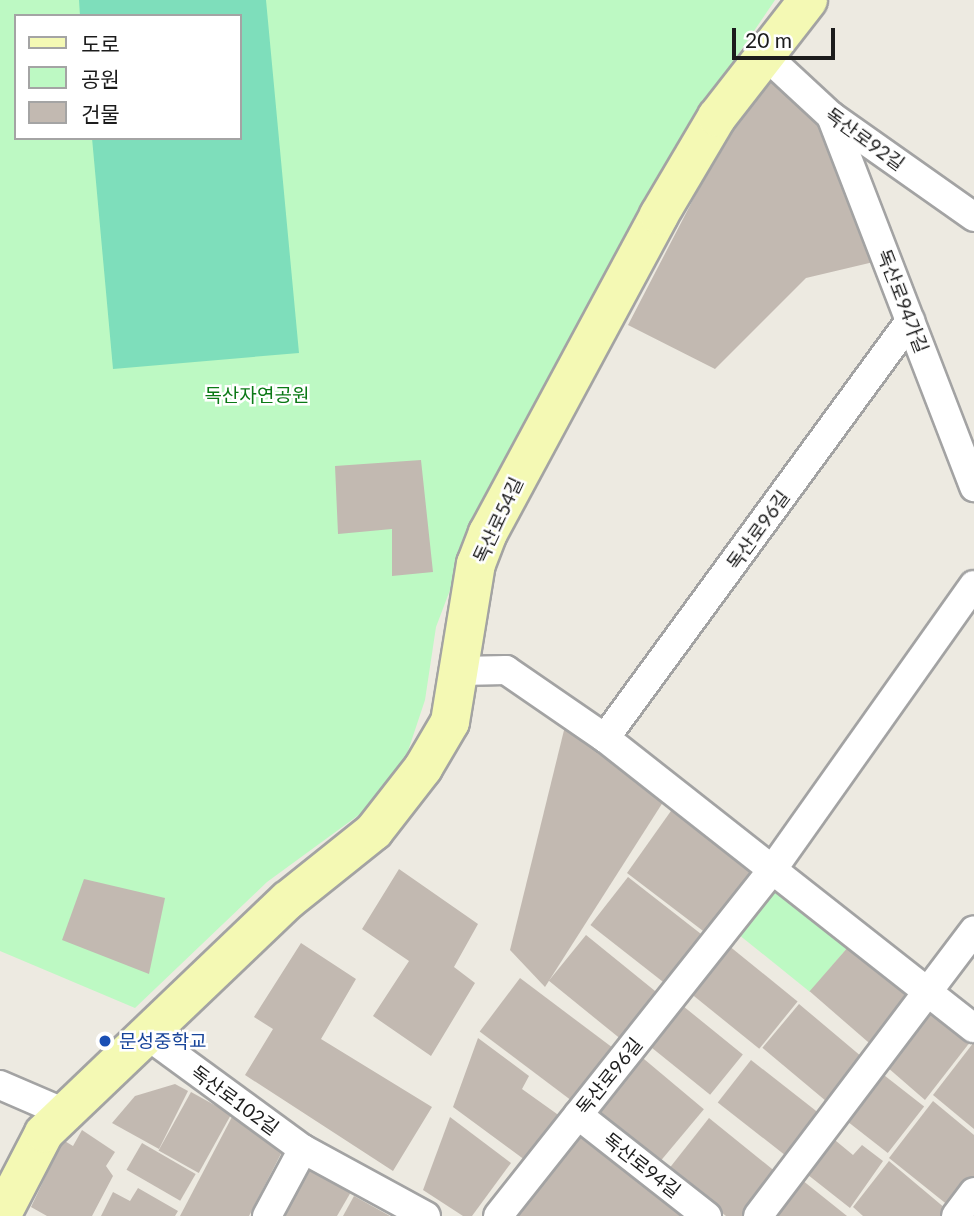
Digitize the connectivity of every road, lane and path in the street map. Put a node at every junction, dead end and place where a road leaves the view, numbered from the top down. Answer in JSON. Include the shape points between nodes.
{"nodes":[{"id":1,"x":808,"y":0,"type":"edge"},
{"id":2,"x":763,"y":53,"type":"junction"},
{"id":3,"x":831,"y":116,"type":"junction"},
{"id":4,"x":974,"y":217,"type":"edge"},
{"id":5,"x":910,"y":321,"type":"junction"},
{"id":6,"x":974,"y":487,"type":"edge"},
{"id":7,"x":974,"y":585,"type":"edge"},
{"id":8,"x":461,"y":671,"type":"junction"},
{"id":9,"x":605,"y":738,"type":"junction"},
{"id":10,"x":772,"y":870,"type":"junction"},
{"id":11,"x":974,"y":930,"type":"edge"},
{"id":12,"x":928,"y":992,"type":"junction"},
{"id":13,"x":974,"y":1028,"type":"edge"},
{"id":14,"x":147,"y":1035,"type":"junction"},
{"id":15,"x":0,"y":1085,"type":"edge"},
{"id":16,"x":65,"y":1113,"type":"junction"},
{"id":17,"x":578,"y":1115,"type":"junction"},
{"id":18,"x":303,"y":1149,"type":"junction"},
{"id":19,"x":974,"y":1192,"type":"edge"},
{"id":20,"x":1,"y":1216,"type":"edge"},
{"id":21,"x":267,"y":1216,"type":"edge"},
{"id":22,"x":426,"y":1216,"type":"edge"},
{"id":23,"x":498,"y":1216,"type":"edge"},
{"id":24,"x":706,"y":1216,"type":"edge"},
{"id":25,"x":758,"y":1216,"type":"edge"},
{"id":26,"x":956,"y":1216,"type":"edge"}],
"edges":[{"from":1,"to":2,"type":"street","name":"독산로54길"},
{"from":2,"to":3,"type":"street","name":"독산로92길"},
{"from":2,"to":8,"type":"street","name":"독산로54길","via":[[717,117],[659,215],[488,533],[476,564]]},
{"from":3,"to":4,"type":"street","name":"독산로92길"},
{"from":3,"to":5,"type":"street","name":"독산로94가길"},
{"from":5,"to":6,"type":"street","name":"독산로94가길"},
{"from":5,"to":9,"type":"street","name":"독산로96길"},
{"from":7,"to":10,"type":"street","name":"독산로96길"},
{"from":8,"to":9,"type":"street","via":[[506,670]]},
{"from":8,"to":14,"type":"street","name":"독산로54길","via":[[450,722],[423,768],[374,831],[288,900]]},
{"from":9,"to":10,"type":"street"},
{"from":10,"to":12,"type":"street"},
{"from":10,"to":17,"type":"street","name":"독산로96길"},
{"from":11,"to":12,"type":"street"},
{"from":12,"to":13,"type":"street"},
{"from":12,"to":25,"type":"street"},
{"from":14,"to":16,"type":"street"},
{"from":14,"to":18,"type":"street","name":"독산로102길"},
{"from":15,"to":16,"type":"street"},
{"from":16,"to":20,"type":"street","via":[[44,1133]]},
{"from":17,"to":23,"type":"street","name":"독산로96길"},
{"from":17,"to":24,"type":"street","name":"독산로94길"},
{"from":18,"to":21,"type":"street"},
{"from":18,"to":22,"type":"street","name":"독산로102길"},
{"from":19,"to":26,"type":"street"}]}
